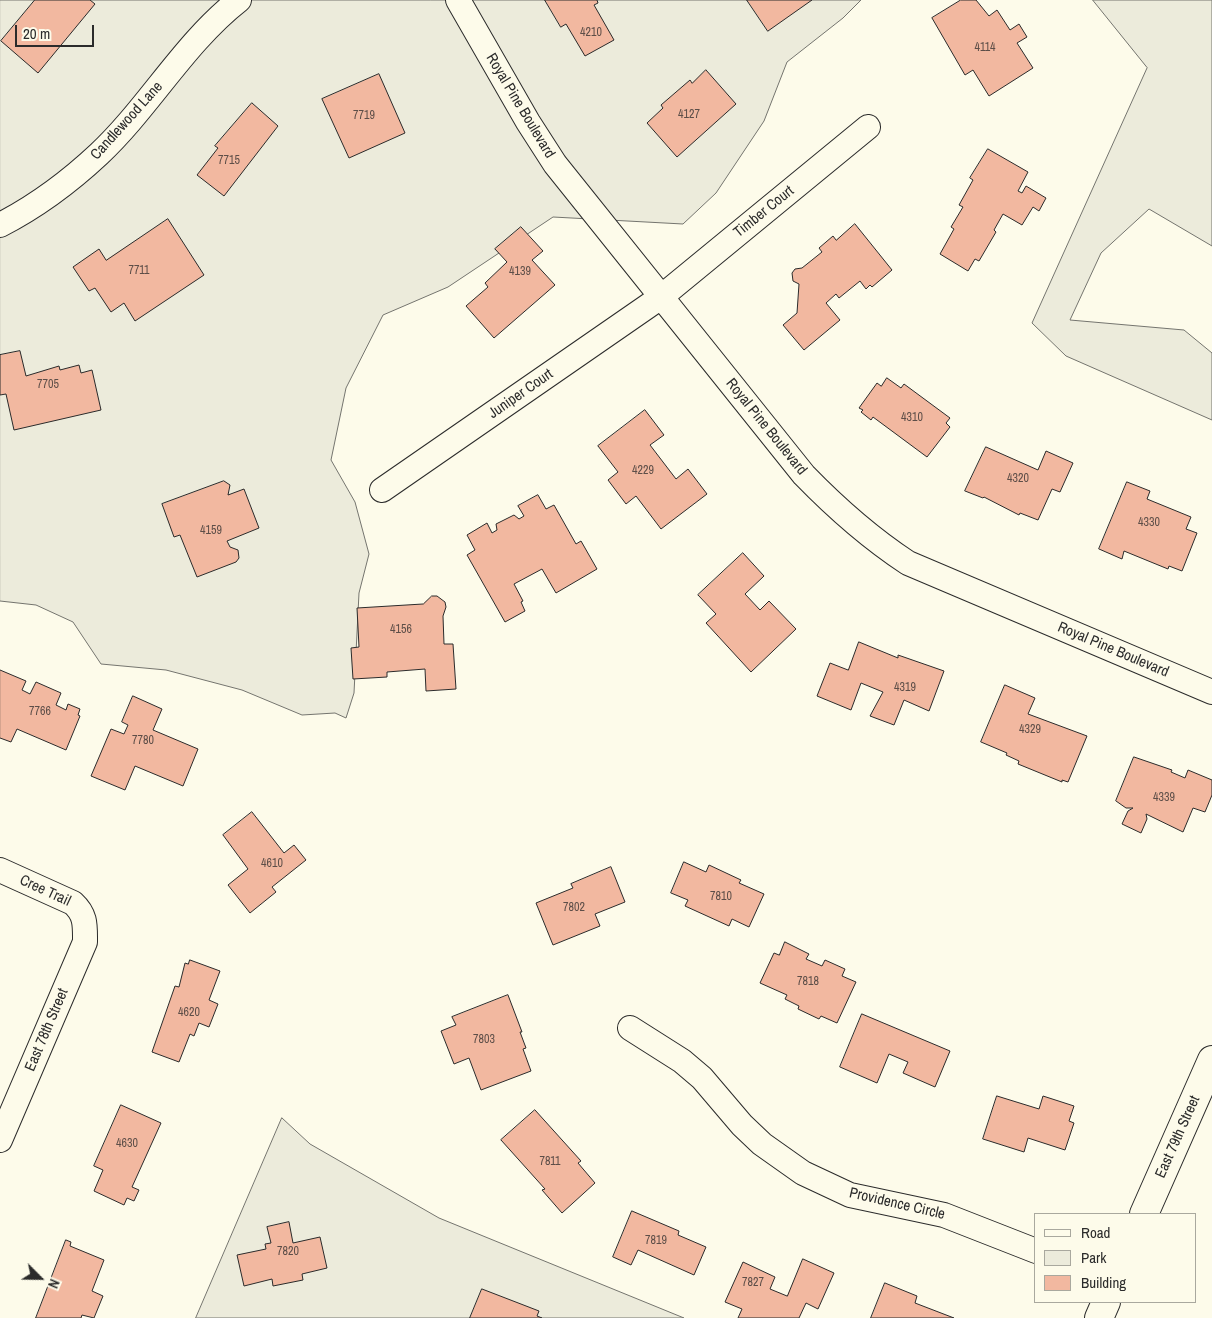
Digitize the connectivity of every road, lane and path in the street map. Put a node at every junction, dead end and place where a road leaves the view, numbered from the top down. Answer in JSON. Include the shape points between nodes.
{"nodes":[{"id":1,"x":239,"y":0,"type":"edge"},
{"id":2,"x":458,"y":0,"type":"edge"},
{"id":3,"x":868,"y":127,"type":"dead end"},
{"id":4,"x":0,"y":224,"type":"edge"},
{"id":5,"x":661,"y":297,"type":"junction"},
{"id":6,"x":382,"y":490,"type":"dead end"},
{"id":7,"x":1212,"y":692,"type":"edge"},
{"id":8,"x":0,"y":870,"type":"edge"},
{"id":9,"x":84,"y":918,"type":"joint"},
{"id":10,"x":630,"y":1028,"type":"dead end"},
{"id":11,"x":1212,"y":1060,"type":"edge"},
{"id":12,"x":0,"y":1140,"type":"edge"},
{"id":13,"x":1144,"y":1213,"type":"edge"},
{"id":14,"x":1034,"y":1250,"type":"edge"},
{"id":15,"x":1106,"y":1303,"type":"edge"},
{"id":16,"x":1099,"y":1318,"type":"edge"}],
"edges":[{"from":1,"to":4,"type":"street","name":"Candlewood Lane","via":[[198,39],[99,154],[32,208]]},
{"from":2,"to":5,"type":"street","name":"Royal Pine Boulevard","via":[[555,164]]},
{"from":3,"to":5,"type":"street","name":"Timber Court"},
{"from":5,"to":6,"type":"street","name":"Juniper Court"},
{"from":5,"to":7,"type":"street","name":"Royal Pine Boulevard","via":[[804,475],[840,511],[883,546],[908,563]]},
{"from":8,"to":9,"type":"street","name":"Cree Trail","via":[[73,903]]},
{"from":9,"to":12,"type":"street","name":"East 78th Street","via":[[84,942]]},
{"from":10,"to":14,"type":"street","name":"Providence Circle","via":[[682,1060],[762,1144],[803,1173],[850,1195],[944,1215]]},
{"from":11,"to":13,"type":"street","name":"East 79th Street"},
{"from":15,"to":16,"type":"street"}]}
